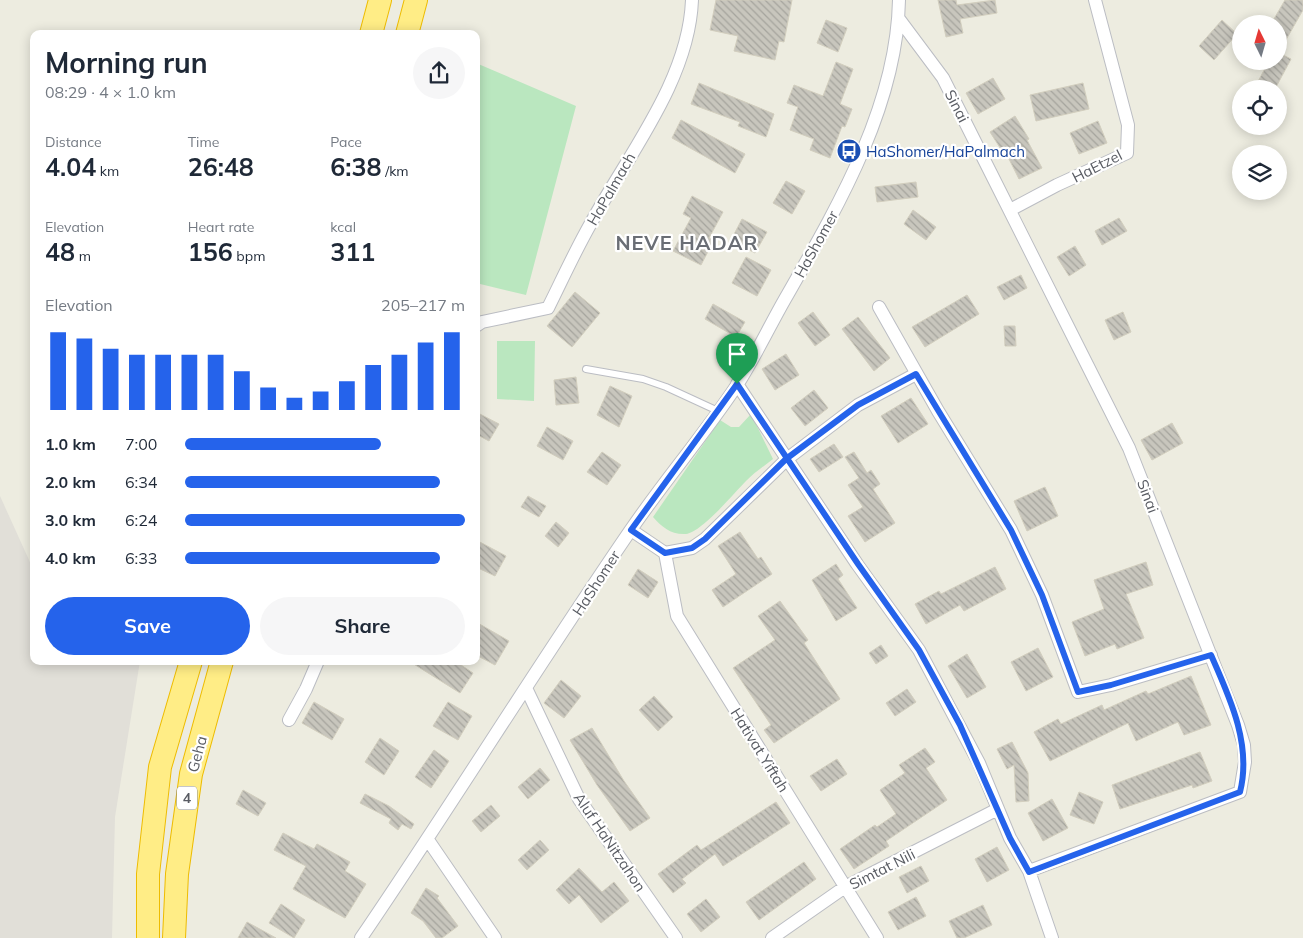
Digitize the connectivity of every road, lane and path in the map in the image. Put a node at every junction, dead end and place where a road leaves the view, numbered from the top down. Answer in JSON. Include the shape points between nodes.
{"nodes":[{"id":1,"x":380,"y":0,"type":"edge"},
{"id":2,"x":416,"y":0,"type":"edge"},
{"id":3,"x":692,"y":0,"type":"edge"},
{"id":4,"x":899,"y":0,"type":"edge"},
{"id":5,"x":1095,"y":0,"type":"edge"},
{"id":6,"x":899,"y":19,"type":"junction"},
{"id":7,"x":372,"y":30,"type":"edge"},
{"id":8,"x":408,"y":30,"type":"edge"},
{"id":9,"x":1010,"y":210,"type":"junction"},
{"id":10,"x":879,"y":307,"type":"dead end"},
{"id":11,"x":480,"y":323,"type":"edge"},
{"id":12,"x":586,"y":369,"type":"dead end"},
{"id":13,"x":916,"y":374,"type":"junction"},
{"id":14,"x":737,"y":384,"type":"junction"},
{"id":15,"x":718,"y":411,"type":"junction"},
{"id":16,"x":786,"y":459,"type":"junction"},
{"id":17,"x":631,"y":530,"type":"junction"},
{"id":18,"x":665,"y":553,"type":"junction"},
{"id":19,"x":1211,"y":655,"type":"junction"},
{"id":20,"x":190,"y":665,"type":"edge"},
{"id":21,"x":221,"y":665,"type":"edge"},
{"id":22,"x":316,"y":665,"type":"edge"},
{"id":23,"x":526,"y":688,"type":"junction"},
{"id":24,"x":289,"y":720,"type":"dead end"},
{"id":25,"x":998,"y":809,"type":"junction"},
{"id":26,"x":428,"y":840,"type":"junction"},
{"id":27,"x":1029,"y":872,"type":"junction"},
{"id":28,"x":845,"y":887,"type":"junction"},
{"id":29,"x":148,"y":938,"type":"edge"},
{"id":30,"x":174,"y":938,"type":"edge"},
{"id":31,"x":361,"y":938,"type":"edge"},
{"id":32,"x":494,"y":938,"type":"edge"},
{"id":33,"x":676,"y":938,"type":"edge"},
{"id":34,"x":772,"y":938,"type":"edge"},
{"id":35,"x":877,"y":938,"type":"edge"},
{"id":36,"x":1052,"y":938,"type":"edge"}],
"edges":[{"from":1,"to":7,"type":"highway"},
{"from":2,"to":8,"type":"highway"},
{"from":3,"to":11,"type":"street","name":"HaPalmach","via":[[691,22],[665,98],[590,224],[548,308]]},
{"from":4,"to":6,"type":"street","name":"HaShomer"},
{"from":5,"to":9,"type":"street","name":"HaEtzel","via":[[1128,125],[1127,153]]},
{"from":6,"to":9,"type":"street","name":"Sinai","via":[[943,78]]},
{"from":6,"to":14,"type":"street","name":"HaShomer","via":[[894,56],[866,143],[850,180],[812,254]]},
{"from":9,"to":19,"type":"street","name":"Sinai","via":[[1129,448]]},
{"from":10,"to":13,"type":"street"},
{"from":12,"to":15,"type":"lane","via":[[643,379]]},
{"from":13,"to":16,"type":"street","via":[[858,405]]},
{"from":13,"to":19,"type":"street","via":[[1011,530],[1042,595],[1078,692]]},
{"from":14,"to":15,"type":"street","name":"HaShomer"},
{"from":14,"to":16,"type":"street"},
{"from":15,"to":17,"type":"street","name":"HaShomer"},
{"from":16,"to":18,"type":"street","via":[[705,539],[692,548]]},
{"from":16,"to":25,"type":"street","via":[[919,650],[960,725]]},
{"from":17,"to":18,"type":"street"},
{"from":17,"to":23,"type":"street","name":"HaShomer"},
{"from":18,"to":28,"type":"street","name":"Hativat Yiftah","via":[[677,616]]},
{"from":19,"to":27,"type":"street","name":"Sinai","via":[[1244,745],[1244,776],[1240,792]]},
{"from":20,"to":29,"type":"highway","name":"Geha","number":"4","via":[[160,768],[148,874]]},
{"from":21,"to":30,"type":"highway","name":"Geha","number":"4","via":[[190,774],[177,874]]},
{"from":22,"to":24,"type":"street"},
{"from":23,"to":26,"type":"street","name":"HaShomer"},
{"from":23,"to":33,"type":"street","name":"Aluf HaNitzahon","via":[[579,799]]},
{"from":25,"to":27,"type":"street"},
{"from":25,"to":28,"type":"street","name":"Simtat Nili"},
{"from":26,"to":31,"type":"street","name":"HaShomer"},
{"from":26,"to":32,"type":"street"},
{"from":27,"to":36,"type":"street"},
{"from":28,"to":34,"type":"street","name":"Simtat Nili"},
{"from":28,"to":35,"type":"street","name":"Hativat Yiftah"}]}
